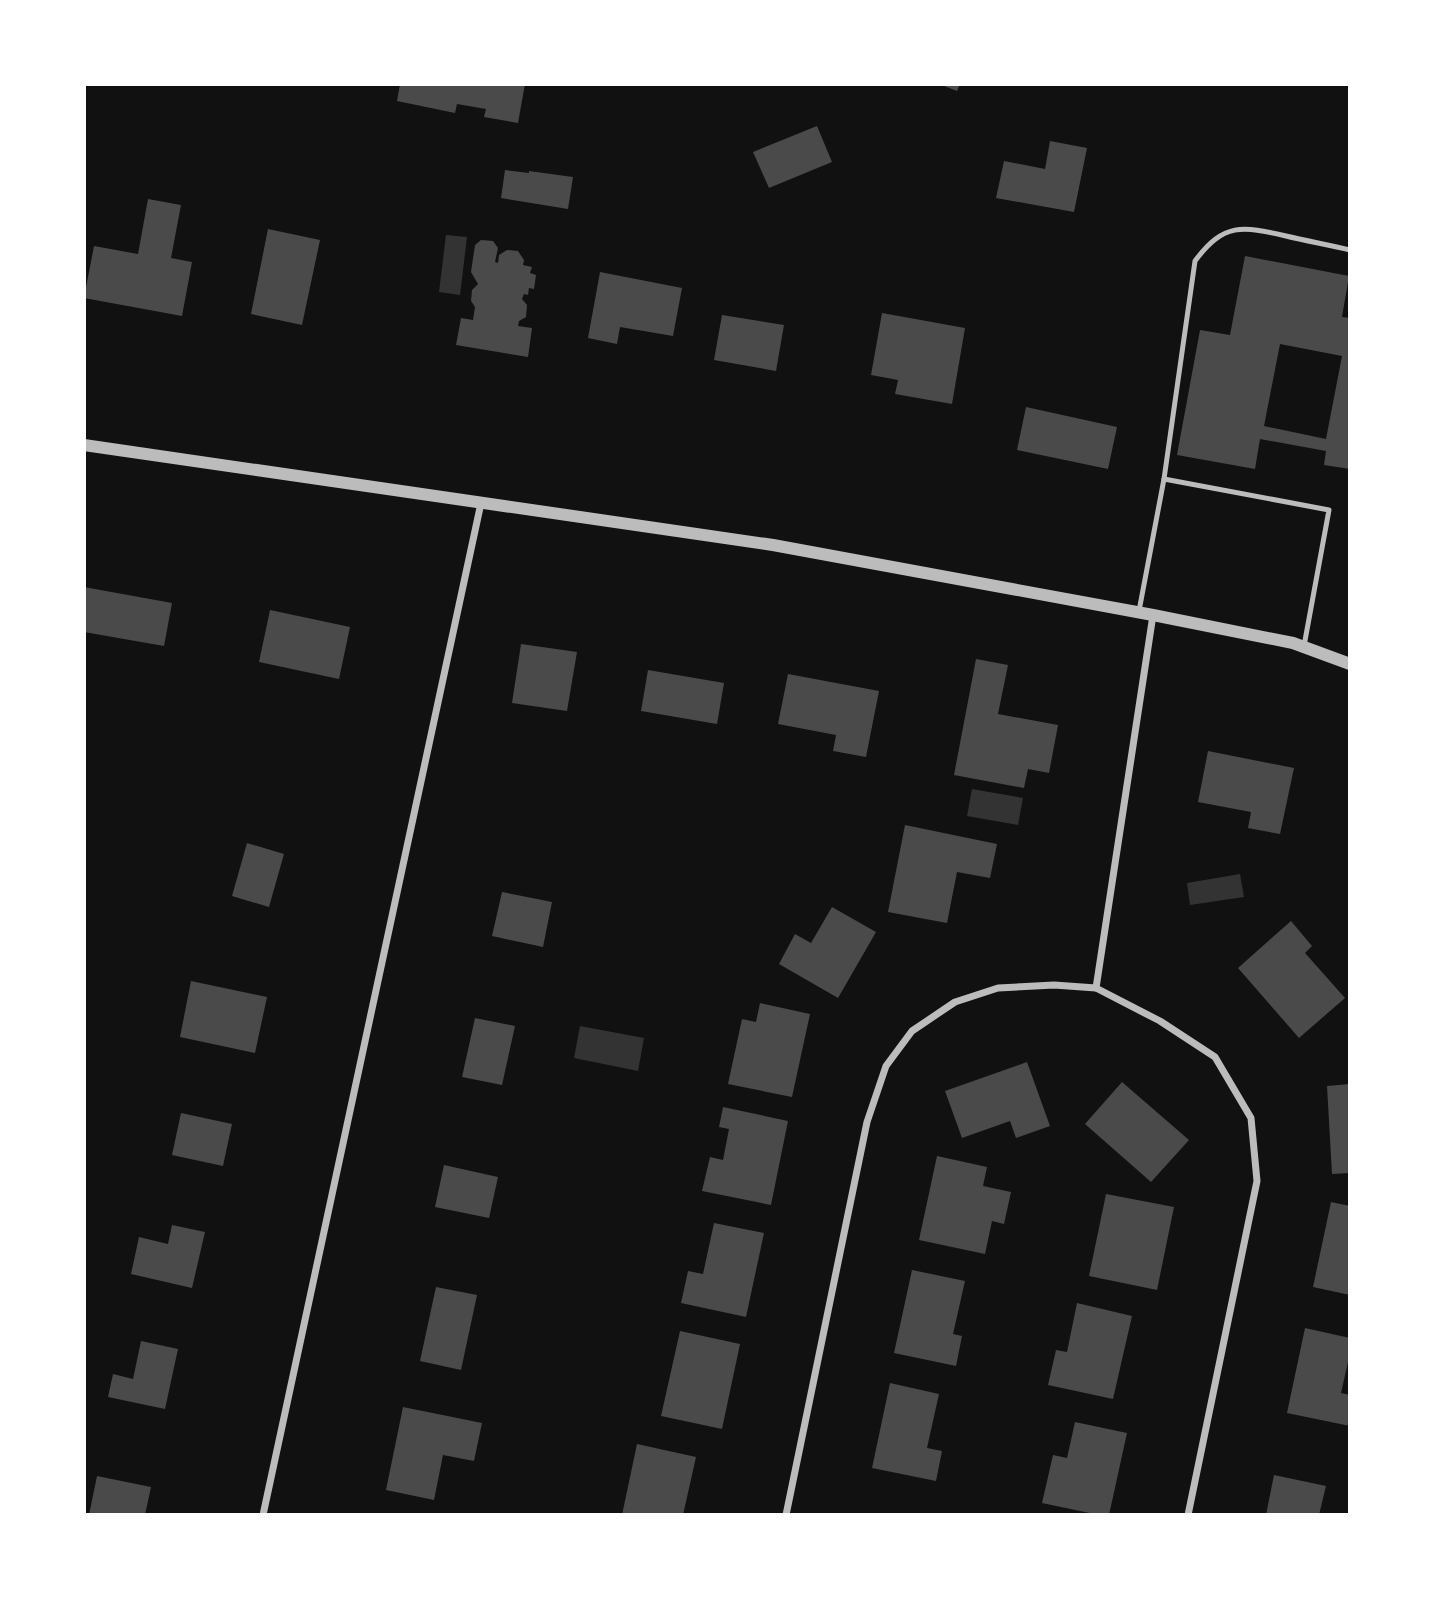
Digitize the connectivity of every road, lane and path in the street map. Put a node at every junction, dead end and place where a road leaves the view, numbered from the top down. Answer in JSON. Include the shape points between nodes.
{"nodes":[{"id":1,"x":1350,"y":250,"type":"edge"},
{"id":2,"x":84,"y":445,"type":"edge"},
{"id":3,"x":1164,"y":479,"type":"junction"},
{"id":4,"x":481,"y":503,"type":"junction"},
{"id":5,"x":1139,"y":612,"type":"junction"},
{"id":6,"x":1153,"y":615,"type":"junction"},
{"id":7,"x":1304,"y":646,"type":"junction"},
{"id":8,"x":1350,"y":664,"type":"edge"},
{"id":9,"x":1096,"y":988,"type":"junction"},
{"id":10,"x":263,"y":1515,"type":"edge"},
{"id":11,"x":786,"y":1515,"type":"edge"},
{"id":12,"x":1188,"y":1515,"type":"edge"}],
"edges":[{"from":1,"to":3,"type":"lane","via":[[1253,228],[1220,235],[1206,246],[1195,261]]},
{"from":2,"to":4,"type":"street"},
{"from":3,"to":5,"type":"lane"},
{"from":3,"to":7,"type":"lane","via":[[1329,510]]},
{"from":4,"to":5,"type":"street","via":[[773,545]]},
{"from":4,"to":10,"type":"street"},
{"from":5,"to":6,"type":"street"},
{"from":6,"to":7,"type":"street"},
{"from":6,"to":9,"type":"street"},
{"from":7,"to":8,"type":"street"},
{"from":9,"to":11,"type":"street","via":[[998,988],[955,1002],[912,1031],[886,1066],[867,1122]]},
{"from":9,"to":12,"type":"street","via":[[1160,1021],[1215,1057],[1251,1118],[1257,1181]]}]}
